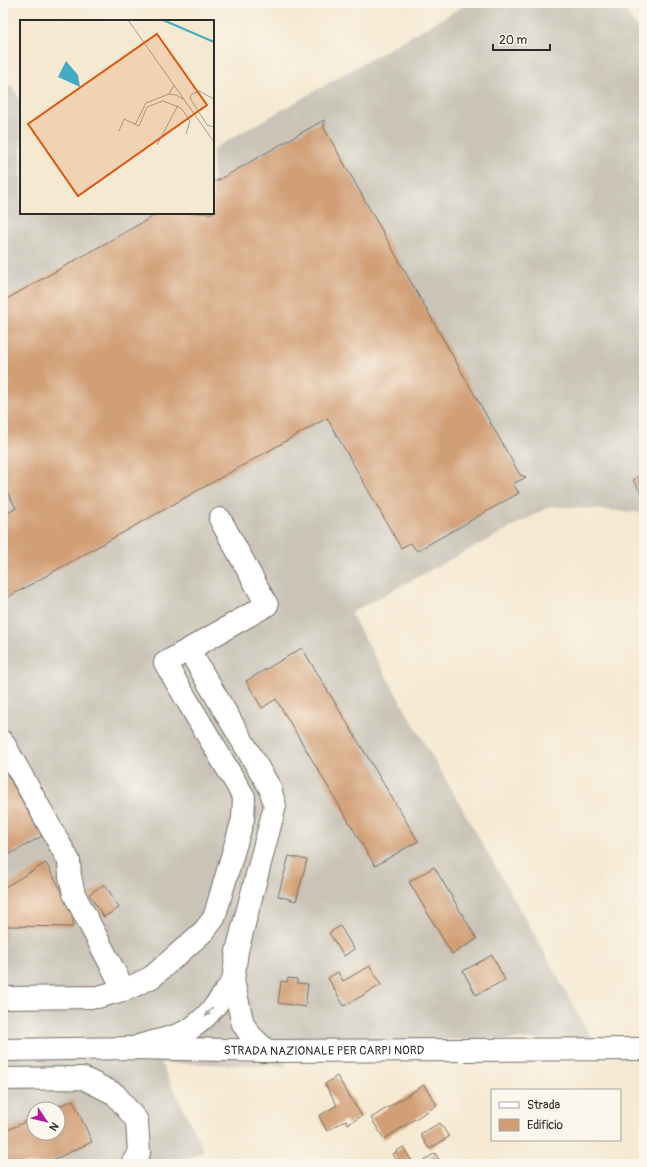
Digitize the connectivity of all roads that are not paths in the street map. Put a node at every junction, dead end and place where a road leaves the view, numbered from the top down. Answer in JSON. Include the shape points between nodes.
{"nodes":[{"id":1,"x":220,"y":519,"type":"dead end"},
{"id":2,"x":189,"y":650,"type":"junction"},
{"id":3,"x":3,"y":742,"type":"edge"},
{"id":4,"x":214,"y":918,"type":"junction"},
{"id":5,"x":244,"y":926,"type":"junction"},
{"id":6,"x":233,"y":981,"type":"junction"},
{"id":7,"x":124,"y":990,"type":"junction"},
{"id":8,"x":3,"y":998,"type":"edge"},
{"id":9,"x":134,"y":1048,"type":"junction"},
{"id":10,"x":644,"y":1049,"type":"edge"},
{"id":11,"x":3,"y":1050,"type":"edge"},
{"id":12,"x":267,"y":1051,"type":"junction"},
{"id":13,"x":3,"y":1079,"type":"edge"},
{"id":14,"x":132,"y":1164,"type":"edge"}],
"edges":[{"from":1,"to":2,"type":"main road","via":[[267,604]]},
{"from":2,"to":4,"type":"main road","via":[[165,663],[244,797],[243,819]]},
{"from":2,"to":5,"type":"main road","via":[[270,788],[275,806]]},
{"from":3,"to":7,"type":"main road","via":[[69,861],[74,894]]},
{"from":4,"to":5,"type":"main road"},
{"from":4,"to":7,"type":"main road","via":[[204,931],[152,977]]},
{"from":5,"to":6,"type":"main road"},
{"from":6,"to":9,"type":"main road","one_way":true,"via":[[197,1025],[182,1033]]},
{"from":6,"to":12,"type":"main road","via":[[244,1024],[251,1036]]},
{"from":7,"to":8,"type":"main road","via":[[98,997]]},
{"from":9,"to":11,"type":"main road","name":"STRADA NAZIONALE PER CARPI NORD"},
{"from":9,"to":12,"type":"main road","name":"STRADA NAZIONALE PER CARPI NORD"},
{"from":10,"to":12,"type":"main road","name":"STRADA NAZIONALE PER CARPI NORD"},
{"from":13,"to":14,"type":"main road","via":[[83,1078],[114,1094],[137,1122],[139,1153]]}]}
